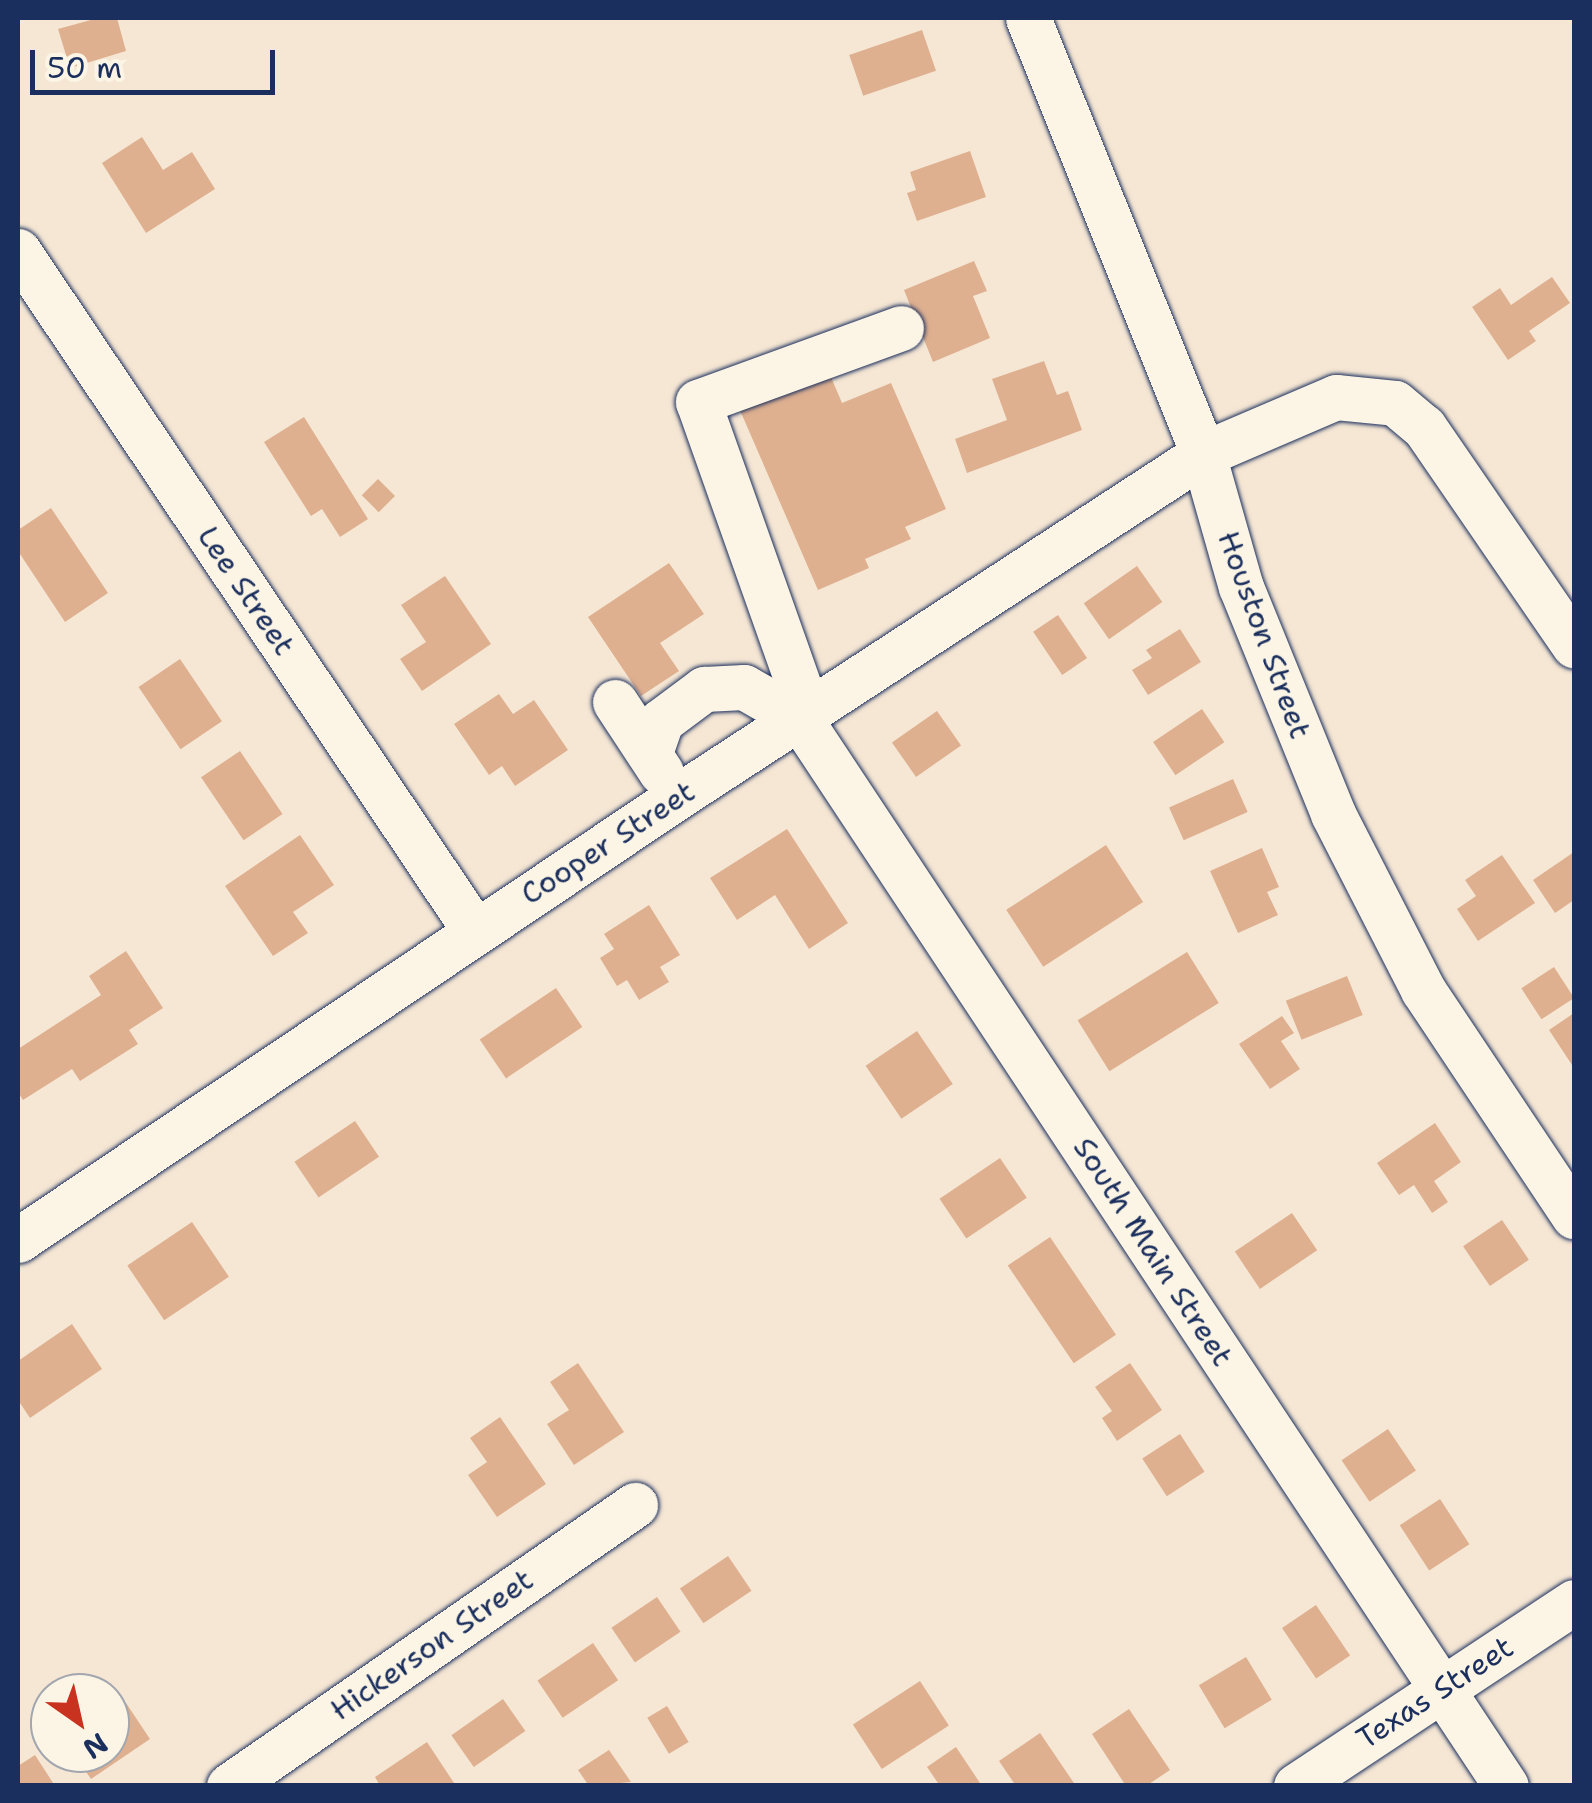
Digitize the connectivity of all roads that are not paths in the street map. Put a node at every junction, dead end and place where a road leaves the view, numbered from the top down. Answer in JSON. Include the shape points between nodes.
{"nodes":[{"id":1,"x":1028,"y":18,"type":"edge"},
{"id":2,"x":18,"y":251,"type":"edge"},
{"id":3,"x":901,"y":328,"type":"dead end"},
{"id":4,"x":1203,"y":454,"type":"junction"},
{"id":5,"x":1574,"y":645,"type":"edge"},
{"id":6,"x":616,"y":702,"type":"dead end"},
{"id":7,"x":804,"y":716,"type":"junction"},
{"id":8,"x":650,"y":754,"type":"junction"},
{"id":9,"x":677,"y":797,"type":"junction"},
{"id":10,"x":476,"y":931,"type":"junction"},
{"id":11,"x":1574,"y":1216,"type":"edge"},
{"id":12,"x":18,"y":1240,"type":"edge"},
{"id":13,"x":636,"y":1506,"type":"dead end"},
{"id":14,"x":1574,"y":1602,"type":"edge"},
{"id":15,"x":1442,"y":1688,"type":"junction"},
{"id":16,"x":229,"y":1786,"type":"edge"},
{"id":17,"x":1296,"y":1786,"type":"edge"},
{"id":18,"x":1506,"y":1786,"type":"edge"}],
"edges":[{"from":1,"to":4,"type":"street","name":"Houston Street"},
{"from":2,"to":10,"type":"street","name":"Lee Street"},
{"from":3,"to":7,"type":"street","via":[[698,402]]},
{"from":4,"to":5,"type":"street","name":"Cooper Street","via":[[1336,397],[1395,403],[1424,427]]},
{"from":4,"to":7,"type":"street","name":"Cooper Street"},
{"from":4,"to":11,"type":"street","name":"Houston Street","via":[[1241,587],[1333,814],[1424,990]]},
{"from":6,"to":8,"type":"street"},
{"from":7,"to":8,"type":"street","via":[[744,687],[704,688],[661,722]]},
{"from":7,"to":9,"type":"street","name":"Cooper Street"},
{"from":7,"to":15,"type":"street","name":"South Main Street"},
{"from":8,"to":9,"type":"street"},
{"from":9,"to":10,"type":"street","name":"Cooper Street"},
{"from":10,"to":12,"type":"street","name":"Cooper Street"},
{"from":13,"to":16,"type":"street","name":"Hickerson Street"},
{"from":14,"to":15,"type":"street","name":"Texas Street"},
{"from":15,"to":17,"type":"street","name":"Texas Street"},
{"from":15,"to":18,"type":"street","name":"South Main Street"}]}
